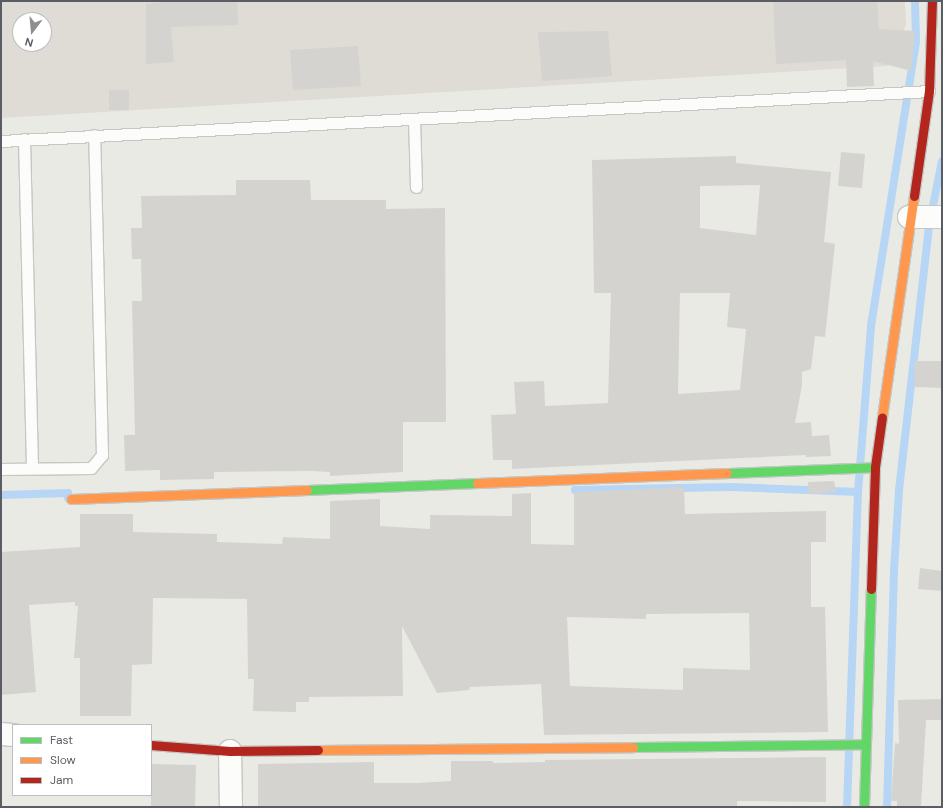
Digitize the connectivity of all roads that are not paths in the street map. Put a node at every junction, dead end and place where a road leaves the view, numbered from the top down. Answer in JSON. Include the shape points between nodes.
{"nodes":[{"id":1,"x":932,"y":1,"type":"edge"},
{"id":2,"x":937,"y":34,"type":"edge"},
{"id":3,"x":929,"y":91,"type":"junction"},
{"id":4,"x":414,"y":120,"type":"junction"},
{"id":5,"x":94,"y":135,"type":"junction"},
{"id":6,"x":24,"y":139,"type":"junction"},
{"id":7,"x":1,"y":141,"type":"edge"},
{"id":8,"x":416,"y":187,"type":"dead end"},
{"id":9,"x":910,"y":217,"type":"junction"},
{"id":10,"x":942,"y":217,"type":"edge"},
{"id":11,"x":32,"y":467,"type":"junction"},
{"id":12,"x":875,"y":467,"type":"junction"},
{"id":13,"x":1,"y":469,"type":"edge"},
{"id":14,"x":71,"y":499,"type":"dead end"},
{"id":15,"x":1,"y":734,"type":"edge"},
{"id":16,"x":12,"y":735,"type":"edge"},
{"id":17,"x":866,"y":744,"type":"junction"},
{"id":18,"x":152,"y":745,"type":"edge"},
{"id":19,"x":230,"y":751,"type":"junction"},
{"id":20,"x":231,"y":807,"type":"edge"},
{"id":21,"x":864,"y":807,"type":"edge"}],
"edges":[{"from":1,"to":2,"type":"street"},
{"from":2,"to":3,"type":"street"},
{"from":3,"to":4,"type":"lane"},
{"from":3,"to":9,"type":"street"},
{"from":4,"to":5,"type":"lane"},
{"from":4,"to":8,"type":"lane"},
{"from":5,"to":6,"type":"lane"},
{"from":5,"to":11,"type":"lane","via":[[102,455],[90,468]]},
{"from":6,"to":7,"type":"lane"},
{"from":6,"to":11,"type":"lane"},
{"from":9,"to":10,"type":"street"},
{"from":9,"to":12,"type":"street"},
{"from":11,"to":13,"type":"lane"},
{"from":12,"to":14,"type":"street"},
{"from":12,"to":17,"type":"street"},
{"from":15,"to":16,"type":"street"},
{"from":17,"to":19,"type":"street"},
{"from":17,"to":21,"type":"street"},
{"from":18,"to":19,"type":"street"},
{"from":19,"to":20,"type":"street"}]}
